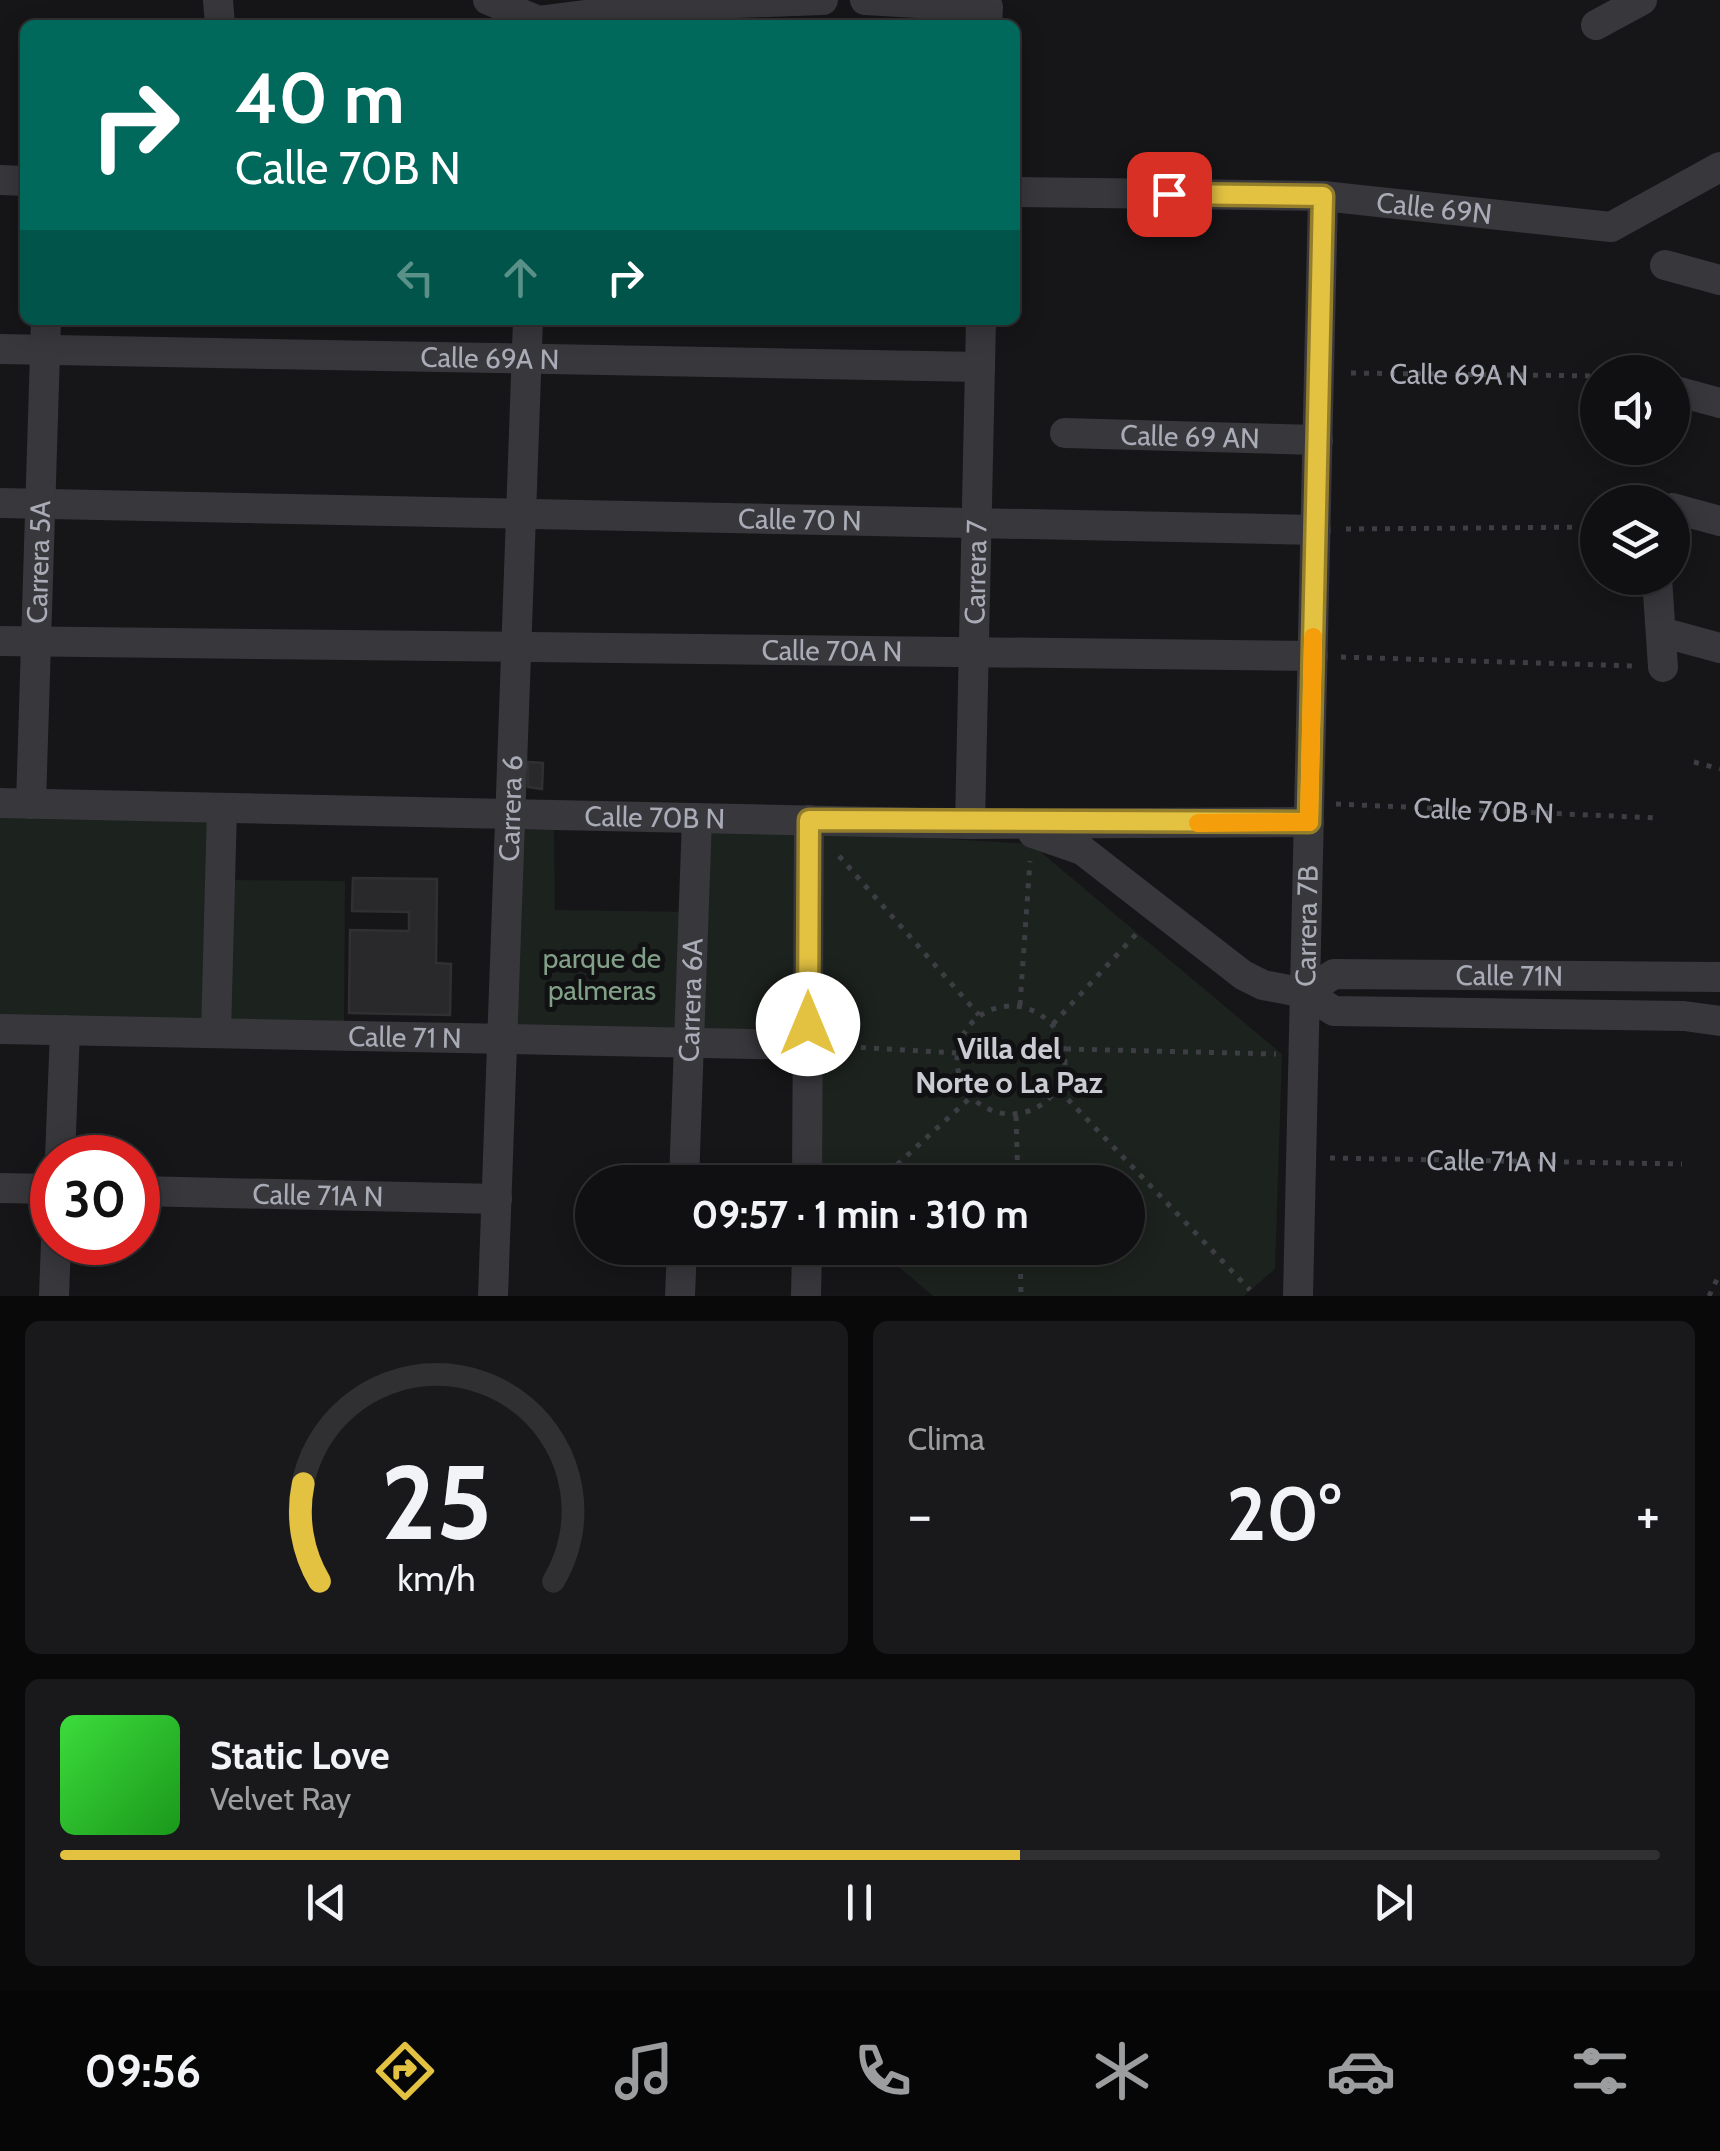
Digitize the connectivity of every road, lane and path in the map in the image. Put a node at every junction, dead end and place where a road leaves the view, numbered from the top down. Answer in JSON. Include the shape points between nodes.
{"nodes":[{"id":1,"x":488,"y":0,"type":"edge"},
{"id":2,"x":822,"y":0,"type":"edge"},
{"id":3,"x":864,"y":0,"type":"edge"},
{"id":4,"x":1642,"y":0,"type":"edge"},
{"id":5,"x":925,"y":2,"type":"edge"},
{"id":6,"x":988,"y":16,"type":"edge"},
{"id":7,"x":532,"y":20,"type":"edge"},
{"id":8,"x":559,"y":20,"type":"edge"},
{"id":9,"x":1596,"y":24,"type":"dead end"},
{"id":10,"x":1720,"y":167,"type":"edge"},
{"id":11,"x":1020,"y":192,"type":"edge"},
{"id":12,"x":1323,"y":196,"type":"junction"},
{"id":13,"x":1665,"y":265,"type":"dead end"},
{"id":14,"x":1720,"y":280,"type":"edge"},
{"id":15,"x":528,"y":325,"type":"edge"},
{"id":16,"x":981,"y":325,"type":"edge"},
{"id":17,"x":45,"y":335,"type":"edge"},
{"id":18,"x":0,"y":349,"type":"edge"},
{"id":19,"x":527,"y":358,"type":"junction"},
{"id":20,"x":980,"y":367,"type":"junction"},
{"id":21,"x":1320,"y":372,"type":"junction"},
{"id":22,"x":1580,"y":376,"type":"edge"},
{"id":23,"x":1690,"y":395,"type":"edge"},
{"id":24,"x":1720,"y":403,"type":"edge"},
{"id":25,"x":1065,"y":433,"type":"dead end"},
{"id":26,"x":1318,"y":440,"type":"junction"},
{"id":27,"x":0,"y":502,"type":"edge"},
{"id":28,"x":40,"y":503,"type":"junction"},
{"id":29,"x":521,"y":513,"type":"junction"},
{"id":30,"x":1690,"y":513,"type":"edge"},
{"id":31,"x":1720,"y":521,"type":"edge"},
{"id":32,"x":976,"y":522,"type":"junction"},
{"id":33,"x":1580,"y":527,"type":"edge"},
{"id":34,"x":1316,"y":530,"type":"junction"},
{"id":35,"x":1658,"y":595,"type":"edge"},
{"id":36,"x":1661,"y":632,"type":"junction"},
{"id":37,"x":0,"y":640,"type":"edge"},
{"id":38,"x":36,"y":641,"type":"junction"},
{"id":39,"x":516,"y":647,"type":"junction"},
{"id":40,"x":1720,"y":648,"type":"edge"},
{"id":41,"x":974,"y":652,"type":"junction"},
{"id":42,"x":1313,"y":656,"type":"junction"},
{"id":43,"x":1663,"y":667,"type":"joint"},
{"id":44,"x":1694,"y":762,"type":"dead end"},
{"id":45,"x":1720,"y":769,"type":"edge"},
{"id":46,"x":0,"y":804,"type":"edge"},
{"id":47,"x":31,"y":804,"type":"junction"},
{"id":48,"x":222,"y":808,"type":"junction"},
{"id":49,"x":1309,"y":812,"type":"junction"},
{"id":50,"x":510,"y":814,"type":"junction"},
{"id":51,"x":697,"y":818,"type":"junction"},
{"id":52,"x":1658,"y":818,"type":"dead end"},
{"id":53,"x":809,"y":820,"type":"junction"},
{"id":54,"x":970,"y":824,"type":"junction"},
{"id":55,"x":1032,"y":833,"type":"junction"},
{"id":56,"x":1158,"y":910,"type":"junction"},
{"id":57,"x":1720,"y":977,"type":"edge"},
{"id":58,"x":1305,"y":993,"type":"junction"},
{"id":59,"x":1020,"y":1006,"type":"junction"},
{"id":60,"x":980,"y":1015,"type":"junction"},
{"id":61,"x":1720,"y":1021,"type":"edge"},
{"id":62,"x":1053,"y":1024,"type":"junction"},
{"id":63,"x":0,"y":1028,"type":"edge"},
{"id":64,"x":66,"y":1030,"type":"junction"},
{"id":65,"x":216,"y":1033,"type":"junction"},
{"id":66,"x":502,"y":1038,"type":"junction"},
{"id":67,"x":689,"y":1042,"type":"junction"},
{"id":68,"x":808,"y":1045,"type":"junction"},
{"id":69,"x":1066,"y":1049,"type":"junction"},
{"id":70,"x":956,"y":1053,"type":"junction"},
{"id":71,"x":1304,"y":1054,"type":"junction"},
{"id":72,"x":1058,"y":1089,"type":"junction"},
{"id":73,"x":970,"y":1098,"type":"junction"},
{"id":74,"x":1016,"y":1116,"type":"junction"},
{"id":75,"x":61,"y":1135,"type":"edge"},
{"id":76,"x":1302,"y":1158,"type":"junction"},
{"id":77,"x":1682,"y":1164,"type":"dead end"},
{"id":78,"x":685,"y":1165,"type":"edge"},
{"id":79,"x":807,"y":1165,"type":"edge"},
{"id":80,"x":897,"y":1165,"type":"edge"},
{"id":81,"x":1017,"y":1165,"type":"edge"},
{"id":82,"x":0,"y":1188,"type":"edge"},
{"id":83,"x":30,"y":1189,"type":"edge"},
{"id":84,"x":160,"y":1191,"type":"edge"},
{"id":85,"x":497,"y":1199,"type":"junction"},
{"id":86,"x":55,"y":1265,"type":"edge"},
{"id":87,"x":681,"y":1265,"type":"edge"},
{"id":88,"x":806,"y":1265,"type":"edge"},
{"id":89,"x":1021,"y":1265,"type":"edge"},
{"id":90,"x":1720,"y":1273,"type":"edge"},
{"id":91,"x":1250,"y":1290,"type":"dead end"},
{"id":92,"x":54,"y":1296,"type":"edge"},
{"id":93,"x":494,"y":1296,"type":"edge"},
{"id":94,"x":680,"y":1296,"type":"edge"},
{"id":95,"x":806,"y":1296,"type":"edge"},
{"id":96,"x":1022,"y":1296,"type":"edge"},
{"id":97,"x":1298,"y":1296,"type":"edge"},
{"id":98,"x":1709,"y":1296,"type":"edge"}],
"edges":[{"from":1,"to":7,"type":"street"},
{"from":2,"to":8,"type":"street","via":[[655,6]]},
{"from":3,"to":5,"type":"street"},
{"from":4,"to":9,"type":"street"},
{"from":5,"to":6,"type":"street"},
{"from":10,"to":12,"type":"street","name":"Calle 69N","via":[[1611,227]]},
{"from":11,"to":12,"type":"street","name":"Calle 69N"},
{"from":12,"to":21,"type":"street","name":"Carrera 7B"},
{"from":13,"to":14,"type":"street"},
{"from":15,"to":19,"type":"street","name":"Carrera 6"},
{"from":16,"to":20,"type":"street","name":"Carrera 7"},
{"from":17,"to":18,"type":"street","name":"Calle 69A N"},
{"from":17,"to":19,"type":"street","name":"Calle 69A N"},
{"from":17,"to":28,"type":"street","name":"Carrera 5A"},
{"from":19,"to":20,"type":"street","name":"Calle 69A N"},
{"from":19,"to":29,"type":"street","name":"Carrera 6"},
{"from":20,"to":32,"type":"street","name":"Carrera 7"},
{"from":21,"to":22,"type":"path","name":"Calle 69A N"},
{"from":21,"to":26,"type":"street","name":"Carrera 7B"},
{"from":23,"to":24,"type":"street"},
{"from":25,"to":26,"type":"street","name":"Calle 69 AN"},
{"from":26,"to":34,"type":"street","name":"Carrera 7B"},
{"from":27,"to":28,"type":"street","name":"Calle 70 N"},
{"from":28,"to":29,"type":"street","name":"Calle 70 N"},
{"from":28,"to":38,"type":"street","name":"Carrera 5A"},
{"from":29,"to":32,"type":"street","name":"Calle 70 N"},
{"from":29,"to":39,"type":"street","name":"Carrera 6"},
{"from":30,"to":31,"type":"street"},
{"from":32,"to":34,"type":"street","name":"Calle 70 N"},
{"from":32,"to":41,"type":"street","name":"Carrera 7"},
{"from":33,"to":34,"type":"path"},
{"from":34,"to":42,"type":"street","name":"Carrera 7B"},
{"from":35,"to":36,"type":"street"},
{"from":36,"to":40,"type":"street"},
{"from":36,"to":43,"type":"street"},
{"from":37,"to":38,"type":"street","name":"Calle 70A N"},
{"from":38,"to":39,"type":"street","name":"Calle 70A N"},
{"from":38,"to":47,"type":"street","name":"Carrera 5A"},
{"from":39,"to":41,"type":"street","name":"Calle 70A N"},
{"from":39,"to":50,"type":"street","name":"Carrera 6"},
{"from":41,"to":42,"type":"street","name":"Calle 70A N"},
{"from":41,"to":54,"type":"street","name":"Carrera 7"},
{"from":42,"to":43,"type":"path"},
{"from":42,"to":49,"type":"street","name":"Carrera 7B"},
{"from":44,"to":45,"type":"path"},
{"from":46,"to":47,"type":"street","name":"Calle 70B N"},
{"from":47,"to":48,"type":"street","name":"Calle 70B N"},
{"from":48,"to":50,"type":"street","name":"Calle 70B N"},
{"from":48,"to":65,"type":"street"},
{"from":49,"to":52,"type":"path","name":"Calle 70B N"},
{"from":49,"to":54,"type":"street","name":"Calle 70B N"},
{"from":49,"to":58,"type":"street","name":"Carrera 7B"},
{"from":50,"to":51,"type":"street","name":"Calle 70B N"},
{"from":50,"to":66,"type":"street","name":"Carrera 6"},
{"from":51,"to":53,"type":"street","name":"Calle 70B N"},
{"from":51,"to":67,"type":"street","name":"Carrera 6A"},
{"from":53,"to":54,"type":"street","name":"Calle 70B N"},
{"from":53,"to":60,"type":"path"},
{"from":53,"to":68,"type":"street"},
{"from":54,"to":55,"type":"street","name":"Calle 71N"},
{"from":55,"to":56,"type":"street","name":"Calle 71N","via":[[1082,850]]},
{"from":55,"to":59,"type":"path"},
{"from":56,"to":58,"type":"street","name":"Calle 71N","via":[[1243,975]]},
{"from":56,"to":62,"type":"path"},
{"from":57,"to":58,"type":"street","name":"Calle 71N","via":[[1334,974]]},
{"from":58,"to":61,"type":"street","name":"Calle 71N","via":[[1334,1011]]},
{"from":58,"to":71,"type":"street","name":"Carrera 7B"},
{"from":59,"to":60,"type":"path"},
{"from":59,"to":62,"type":"path"},
{"from":60,"to":70,"type":"path"},
{"from":62,"to":69,"type":"path"},
{"from":63,"to":64,"type":"street","name":"Calle 71 N"},
{"from":64,"to":65,"type":"street","name":"Calle 71 N"},
{"from":64,"to":75,"type":"street"},
{"from":65,"to":66,"type":"street","name":"Calle 71 N"},
{"from":66,"to":67,"type":"street","name":"Calle 71 N"},
{"from":66,"to":85,"type":"street","name":"Carrera 6"},
{"from":67,"to":68,"type":"street","name":"Calle 71 N"},
{"from":67,"to":78,"type":"street","name":"Carrera 6A"},
{"from":68,"to":70,"type":"path"},
{"from":68,"to":79,"type":"street"},
{"from":69,"to":71,"type":"path"},
{"from":69,"to":72,"type":"path"},
{"from":70,"to":73,"type":"path","via":[[958,1077]]},
{"from":71,"to":76,"type":"street","name":"Carrera 7B"},
{"from":72,"to":74,"type":"path","via":[[1040,1107]]},
{"from":72,"to":91,"type":"path"},
{"from":73,"to":74,"type":"path","via":[[991,1112]]},
{"from":73,"to":80,"type":"path"},
{"from":74,"to":81,"type":"path"},
{"from":76,"to":77,"type":"path","name":"Calle 71A N"},
{"from":76,"to":97,"type":"street","name":"Carrera 7B"},
{"from":82,"to":83,"type":"street"},
{"from":84,"to":85,"type":"street","name":"Calle 71A N"},
{"from":85,"to":93,"type":"street","name":"Carrera 6"},
{"from":86,"to":92,"type":"street"},
{"from":87,"to":94,"type":"street"},
{"from":88,"to":95,"type":"street"},
{"from":89,"to":96,"type":"path"},
{"from":90,"to":98,"type":"path"}]}
